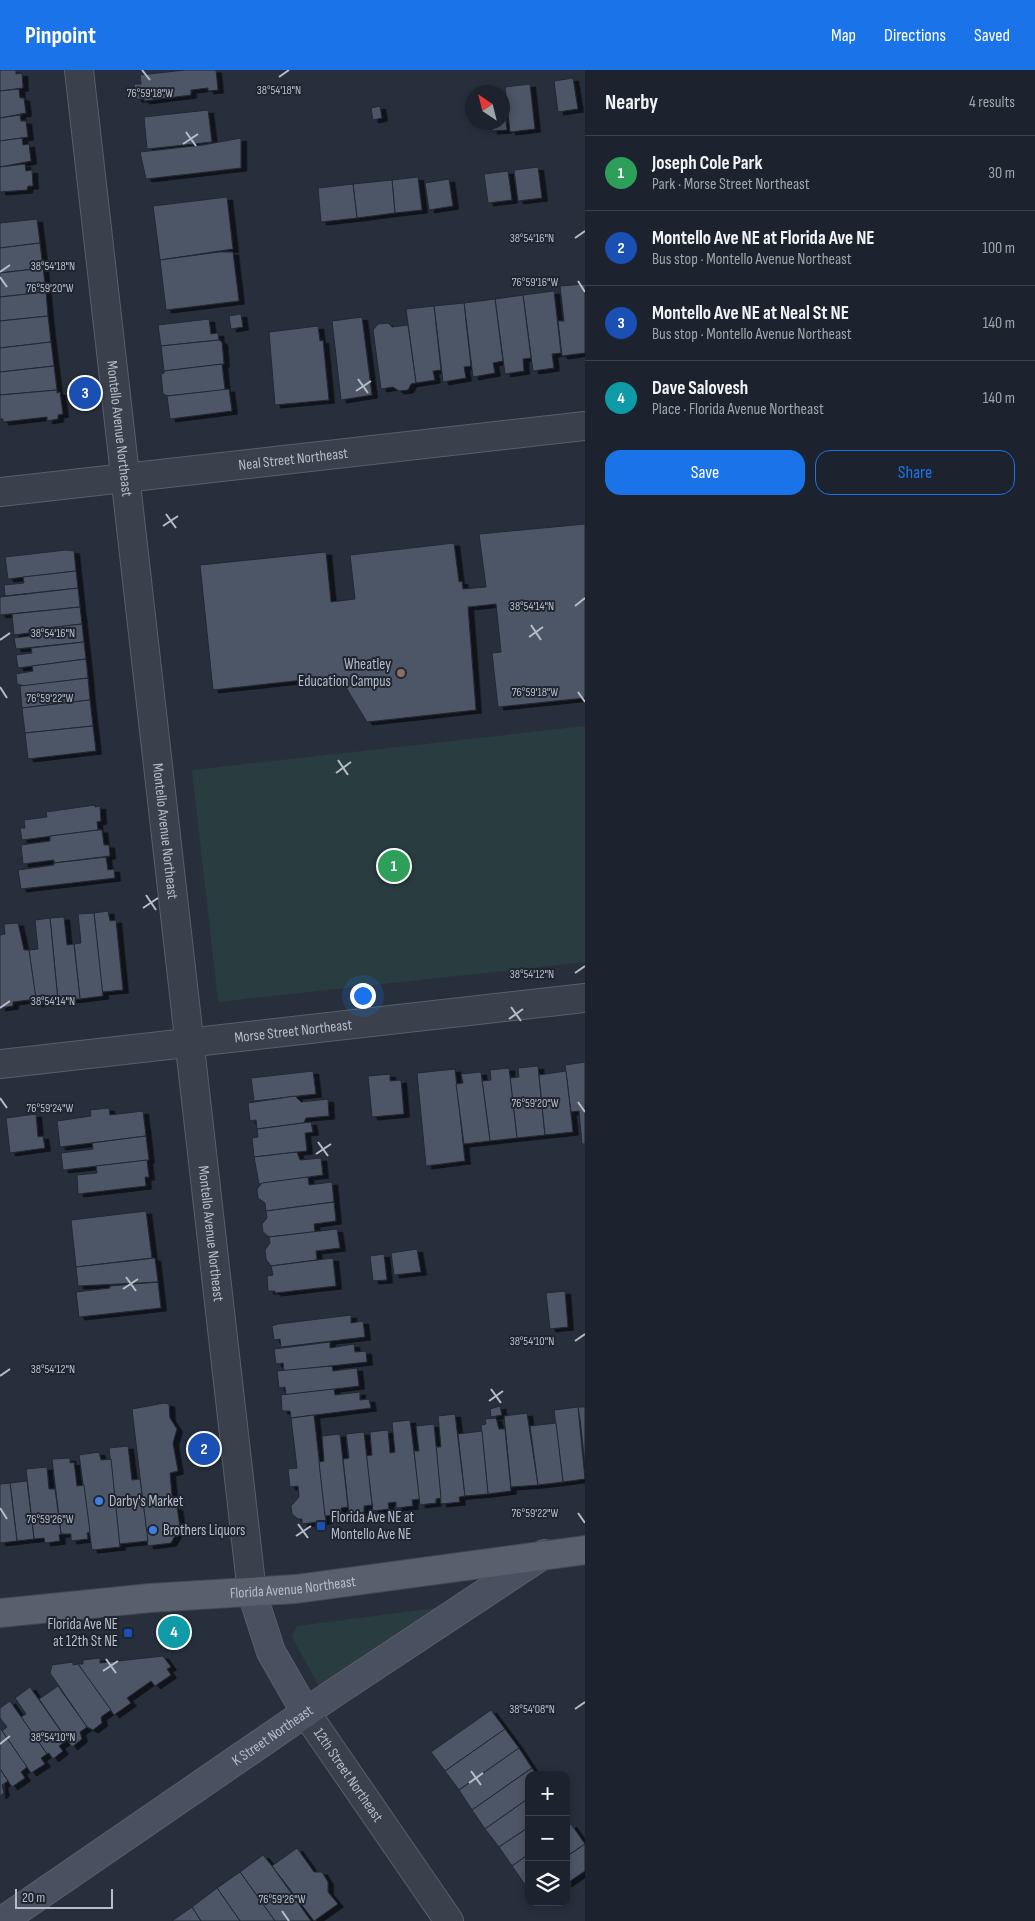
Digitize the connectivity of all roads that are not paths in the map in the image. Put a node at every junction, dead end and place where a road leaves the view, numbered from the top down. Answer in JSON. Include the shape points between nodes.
{"nodes":[{"id":1,"x":79,"y":70,"type":"edge"},
{"id":2,"x":585,"y":426,"type":"edge"},
{"id":3,"x":124,"y":477,"type":"junction"},
{"id":4,"x":0,"y":492,"type":"edge"},
{"id":5,"x":585,"y":998,"type":"edge"},
{"id":6,"x":189,"y":1042,"type":"junction"},
{"id":7,"x":0,"y":1064,"type":"edge"},
{"id":8,"x":585,"y":1550,"type":"edge"},
{"id":9,"x":544,"y":1554,"type":"junction"},
{"id":10,"x":252,"y":1593,"type":"junction"},
{"id":11,"x":0,"y":1613,"type":"edge"},
{"id":12,"x":306,"y":1713,"type":"junction"},
{"id":13,"x":2,"y":1921,"type":"edge"},
{"id":14,"x":449,"y":1921,"type":"edge"}],
"edges":[{"from":1,"to":3,"type":"street","name":"Montello Avenue Northeast"},
{"from":2,"to":3,"type":"street","name":"Neal Street Northeast"},
{"from":3,"to":4,"type":"street","name":"Neal Street Northeast"},
{"from":3,"to":6,"type":"street","name":"Montello Avenue Northeast"},
{"from":5,"to":6,"type":"street","name":"Morse Street Northeast"},
{"from":6,"to":7,"type":"street","name":"Morse Street Northeast"},
{"from":6,"to":10,"type":"street","name":"Montello Avenue Northeast"},
{"from":8,"to":9,"type":"main road","name":"Florida Avenue Northeast"},
{"from":9,"to":10,"type":"main road","name":"Florida Avenue Northeast"},
{"from":9,"to":12,"type":"main road","name":"K Street Northeast"},
{"from":10,"to":11,"type":"main road","name":"Florida Avenue Northeast","via":[[168,1597]]},
{"from":10,"to":12,"type":"main road","name":"12th Street Northeast","via":[[271,1652]]},
{"from":12,"to":13,"type":"main road","name":"K Street Northeast"},
{"from":12,"to":14,"type":"street","name":"12th Street Northeast"}]}
